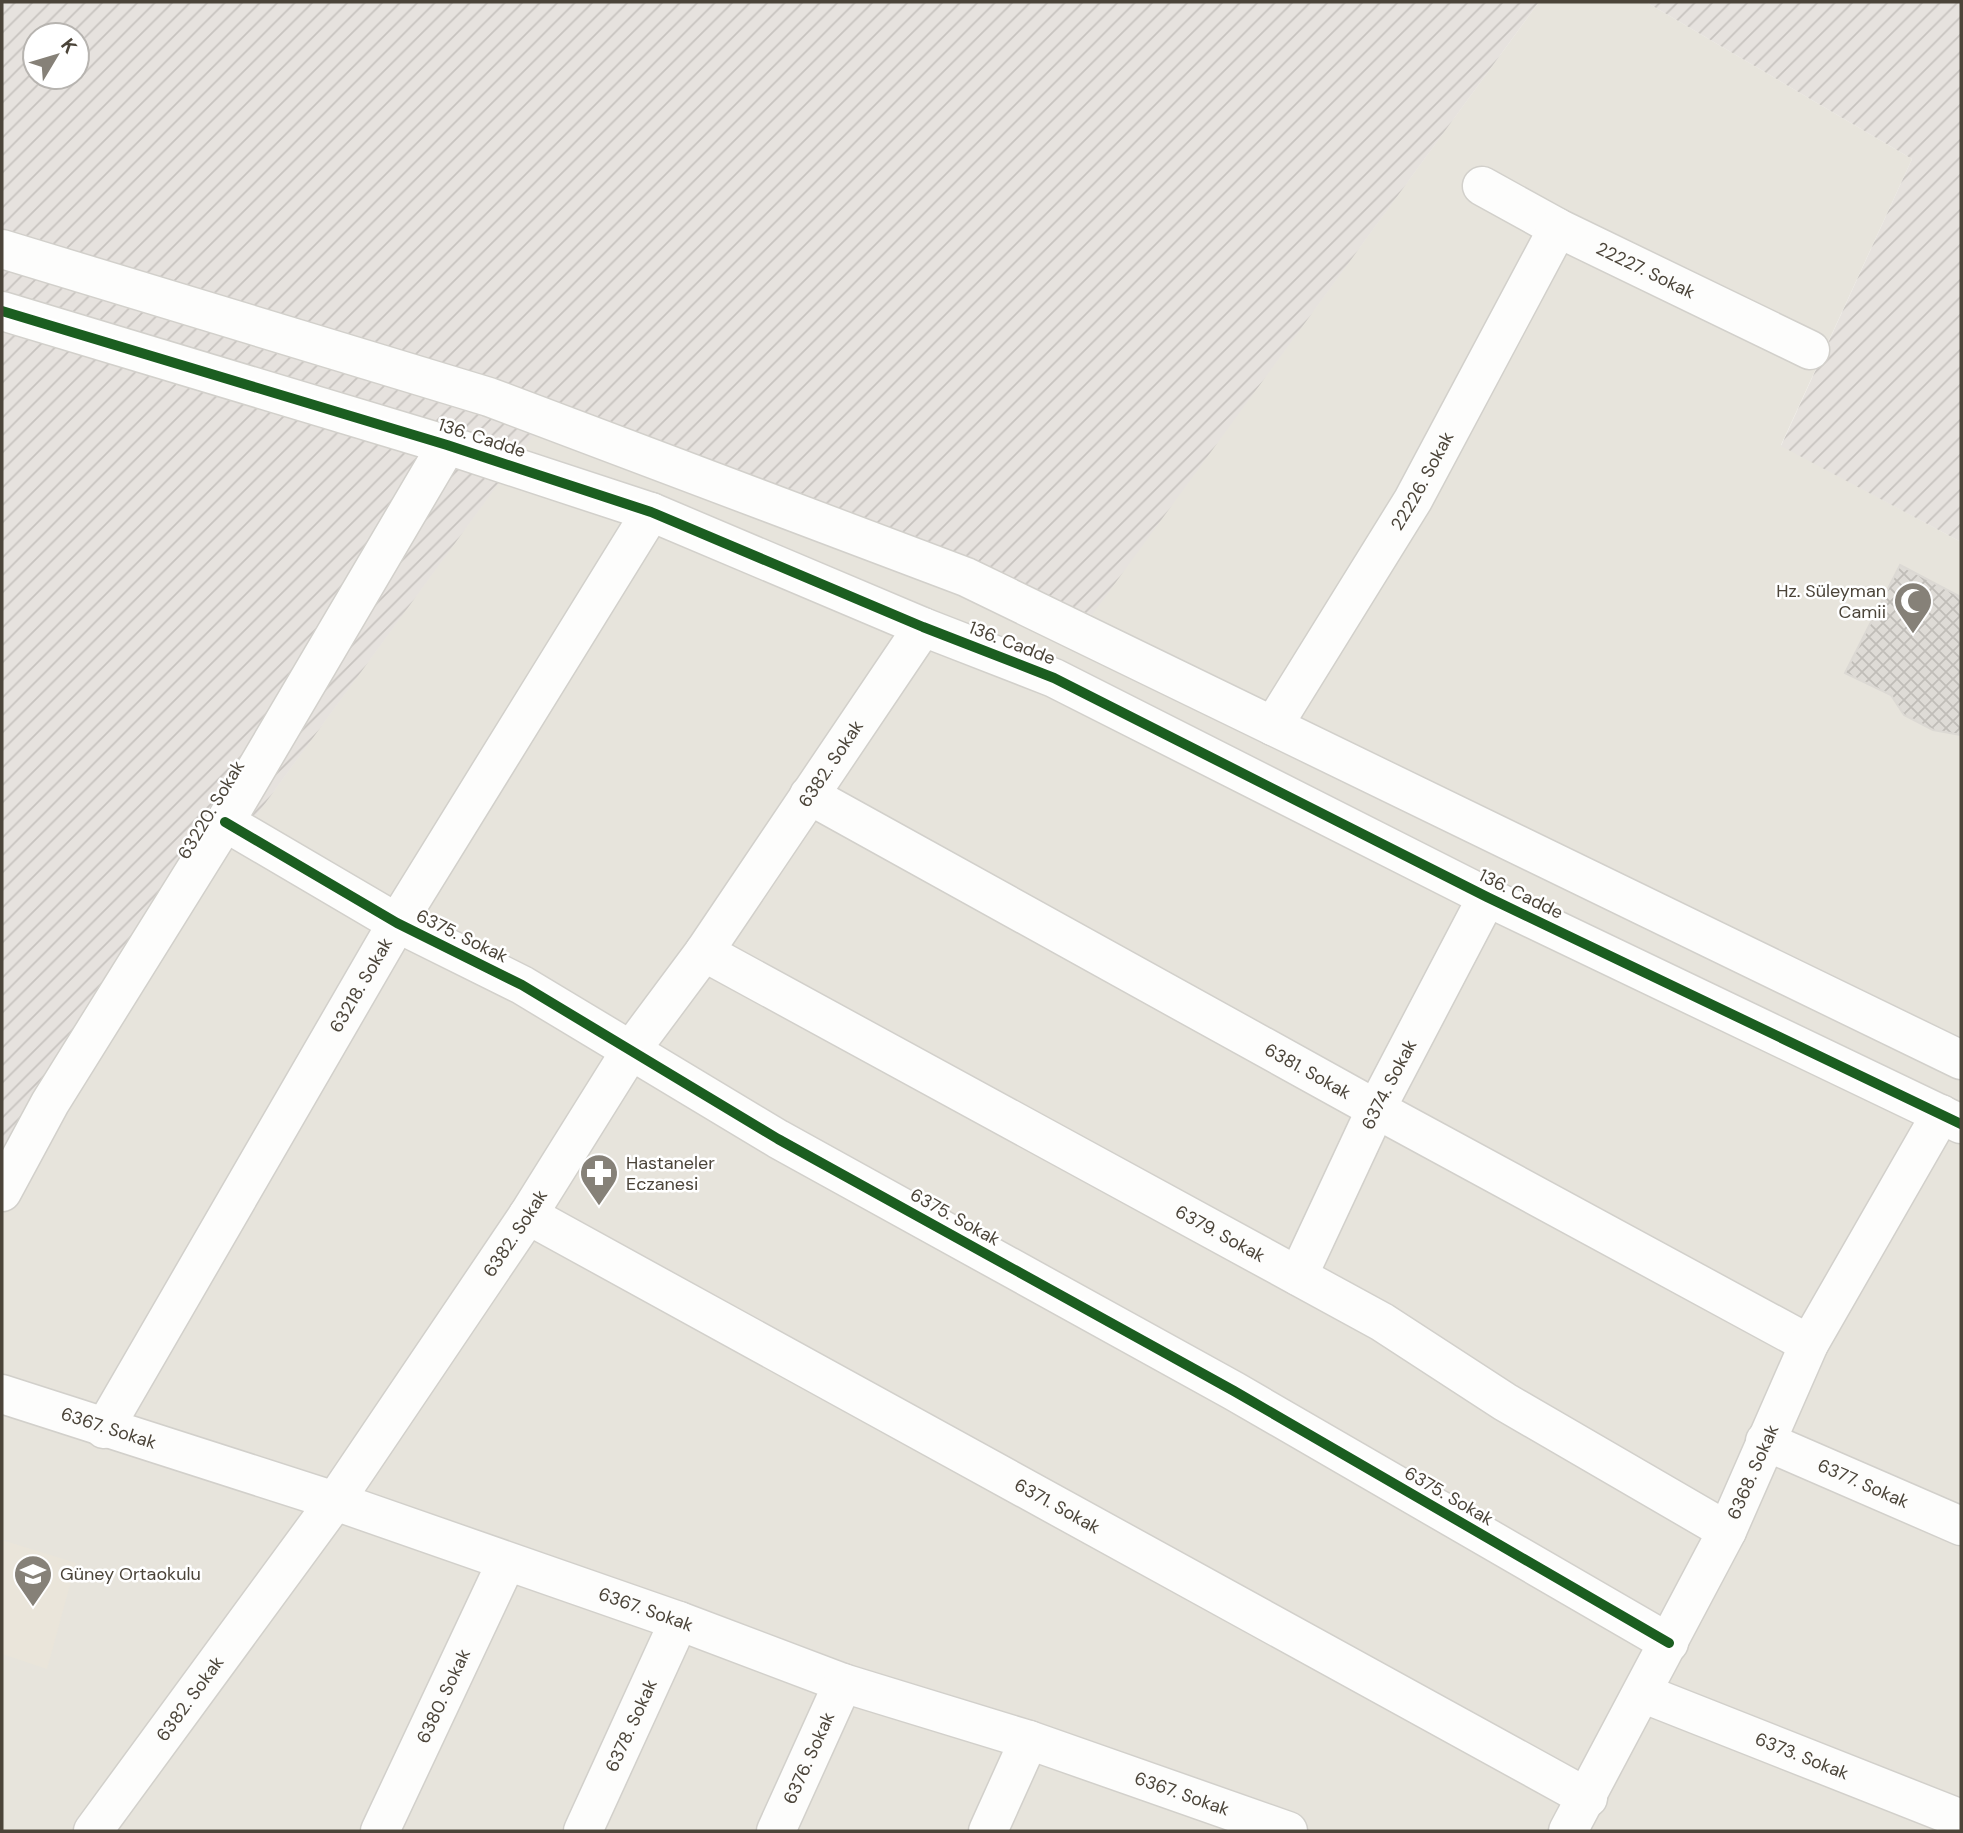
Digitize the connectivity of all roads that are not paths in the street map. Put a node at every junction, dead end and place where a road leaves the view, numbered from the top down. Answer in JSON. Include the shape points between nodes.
{"nodes":[{"id":1,"x":1482,"y":186,"type":"dead end"},
{"id":2,"x":1558,"y":228,"type":"junction"},
{"id":3,"x":2,"y":249,"type":"edge"},
{"id":4,"x":2,"y":311,"type":"edge"},
{"id":5,"x":1810,"y":350,"type":"dead end"},
{"id":6,"x":447,"y":445,"type":"junction"},
{"id":7,"x":651,"y":512,"type":"junction"},
{"id":8,"x":923,"y":627,"type":"junction"},
{"id":9,"x":1273,"y":726,"type":"junction"},
{"id":10,"x":809,"y":795,"type":"junction"},
{"id":11,"x":225,"y":822,"type":"junction"},
{"id":12,"x":1487,"y":897,"type":"junction"},
{"id":13,"x":397,"y":923,"type":"junction"},
{"id":14,"x":704,"y":952,"type":"junction"},
{"id":15,"x":631,"y":1050,"type":"junction"},
{"id":16,"x":1961,"y":1060,"type":"edge"},
{"id":17,"x":1376,"y":1109,"type":"junction"},
{"id":18,"x":1951,"y":1119,"type":"edge"},
{"id":19,"x":2,"y":1192,"type":"edge"},
{"id":20,"x":528,"y":1215,"type":"junction"},
{"id":21,"x":1298,"y":1276,"type":"junction"},
{"id":22,"x":1809,"y":1344,"type":"junction"},
{"id":23,"x":2,"y":1394,"type":"edge"},
{"id":24,"x":104,"y":1429,"type":"junction"},
{"id":25,"x":1765,"y":1441,"type":"junction"},
{"id":26,"x":335,"y":1501,"type":"junction"},
{"id":27,"x":1961,"y":1526,"type":"edge"},
{"id":28,"x":1727,"y":1531,"type":"junction"},
{"id":29,"x":506,"y":1563,"type":"junction"},
{"id":30,"x":679,"y":1621,"type":"junction"},
{"id":31,"x":1669,"y":1643,"type":"junction"},
{"id":32,"x":843,"y":1683,"type":"junction"},
{"id":33,"x":1642,"y":1693,"type":"junction"},
{"id":34,"x":1030,"y":1740,"type":"junction"},
{"id":35,"x":1588,"y":1798,"type":"junction"},
{"id":36,"x":1961,"y":1819,"type":"edge"},
{"id":37,"x":1223,"y":1820,"type":"edge"},
{"id":38,"x":93,"y":1831,"type":"edge"},
{"id":39,"x":380,"y":1831,"type":"edge"},
{"id":40,"x":583,"y":1831,"type":"edge"},
{"id":41,"x":776,"y":1831,"type":"edge"},
{"id":42,"x":988,"y":1831,"type":"edge"},
{"id":43,"x":1288,"y":1831,"type":"edge"},
{"id":44,"x":1568,"y":1831,"type":"edge"}],
"edges":[{"from":1,"to":2,"type":"street","name":"22227. Sokak"},
{"from":2,"to":5,"type":"street","name":"22227. Sokak"},
{"from":2,"to":9,"type":"street","name":"22226. Sokak","via":[[1413,500]]},
{"from":3,"to":9,"type":"street","name":"136. Cadde","via":[[489,397],[966,577]]},
{"from":4,"to":6,"type":"street","name":"136. Cadde"},
{"from":6,"to":7,"type":"street","name":"136. Cadde"},
{"from":6,"to":11,"type":"street","name":"63220. Sokak"},
{"from":7,"to":8,"type":"street","name":"136. Cadde"},
{"from":7,"to":13,"type":"street","name":"63218. Sokak"},
{"from":8,"to":10,"type":"street","name":"6382. Sokak"},
{"from":8,"to":12,"type":"street","name":"136. Cadde","via":[[1054,678]]},
{"from":9,"to":16,"type":"street","name":"136. Cadde"},
{"from":10,"to":14,"type":"street","name":"6382. Sokak"},
{"from":10,"to":17,"type":"street","name":"6381. Sokak"},
{"from":11,"to":13,"type":"street","name":"6375. Sokak"},
{"from":11,"to":19,"type":"street","name":"63220. Sokak","via":[[50,1103]]},
{"from":12,"to":17,"type":"street","name":"6374. Sokak"},
{"from":12,"to":18,"type":"street","name":"136. Cadde"},
{"from":13,"to":15,"type":"street","name":"6375. Sokak","via":[[522,985]]},
{"from":13,"to":24,"type":"street","name":"63218. Sokak"},
{"from":14,"to":15,"type":"street","name":"6382. Sokak"},
{"from":14,"to":21,"type":"street","name":"6379. Sokak"},
{"from":15,"to":20,"type":"street","name":"6382. Sokak"},
{"from":15,"to":31,"type":"street","name":"6375. Sokak","via":[[778,1139],[1234,1391]]},
{"from":17,"to":21,"type":"street","name":"6374. Sokak"},
{"from":17,"to":22,"type":"street","name":"6381. Sokak"},
{"from":18,"to":22,"type":"street","name":"6368. Sokak"},
{"from":20,"to":26,"type":"street","name":"6382. Sokak"},
{"from":20,"to":35,"type":"street","name":"6371. Sokak"},
{"from":21,"to":28,"type":"street","name":"6379. Sokak"},
{"from":22,"to":25,"type":"street","name":"6368. Sokak"},
{"from":23,"to":24,"type":"street","name":"6367. Sokak"},
{"from":24,"to":26,"type":"street","name":"6367. Sokak"},
{"from":25,"to":27,"type":"street","name":"6377. Sokak"},
{"from":25,"to":28,"type":"street","name":"6368. Sokak"},
{"from":26,"to":29,"type":"street","name":"6367. Sokak"},
{"from":26,"to":38,"type":"street","name":"6382. Sokak"},
{"from":28,"to":31,"type":"street","name":"6368. Sokak"},
{"from":29,"to":30,"type":"street","name":"6367. Sokak"},
{"from":29,"to":39,"type":"street","name":"6380. Sokak"},
{"from":30,"to":32,"type":"street","name":"6367. Sokak"},
{"from":30,"to":40,"type":"street","name":"6378. Sokak"},
{"from":31,"to":33,"type":"street","name":"6368. Sokak"},
{"from":32,"to":34,"type":"street","name":"6367. Sokak"},
{"from":32,"to":41,"type":"street","name":"6376. Sokak"},
{"from":33,"to":35,"type":"street","name":"6368. Sokak"},
{"from":33,"to":36,"type":"street","name":"6373. Sokak"},
{"from":34,"to":37,"type":"street","name":"6367. Sokak"},
{"from":34,"to":42,"type":"street"},
{"from":35,"to":44,"type":"street","name":"6368. Sokak"},
{"from":37,"to":43,"type":"street","name":"6367. Sokak"}]}
